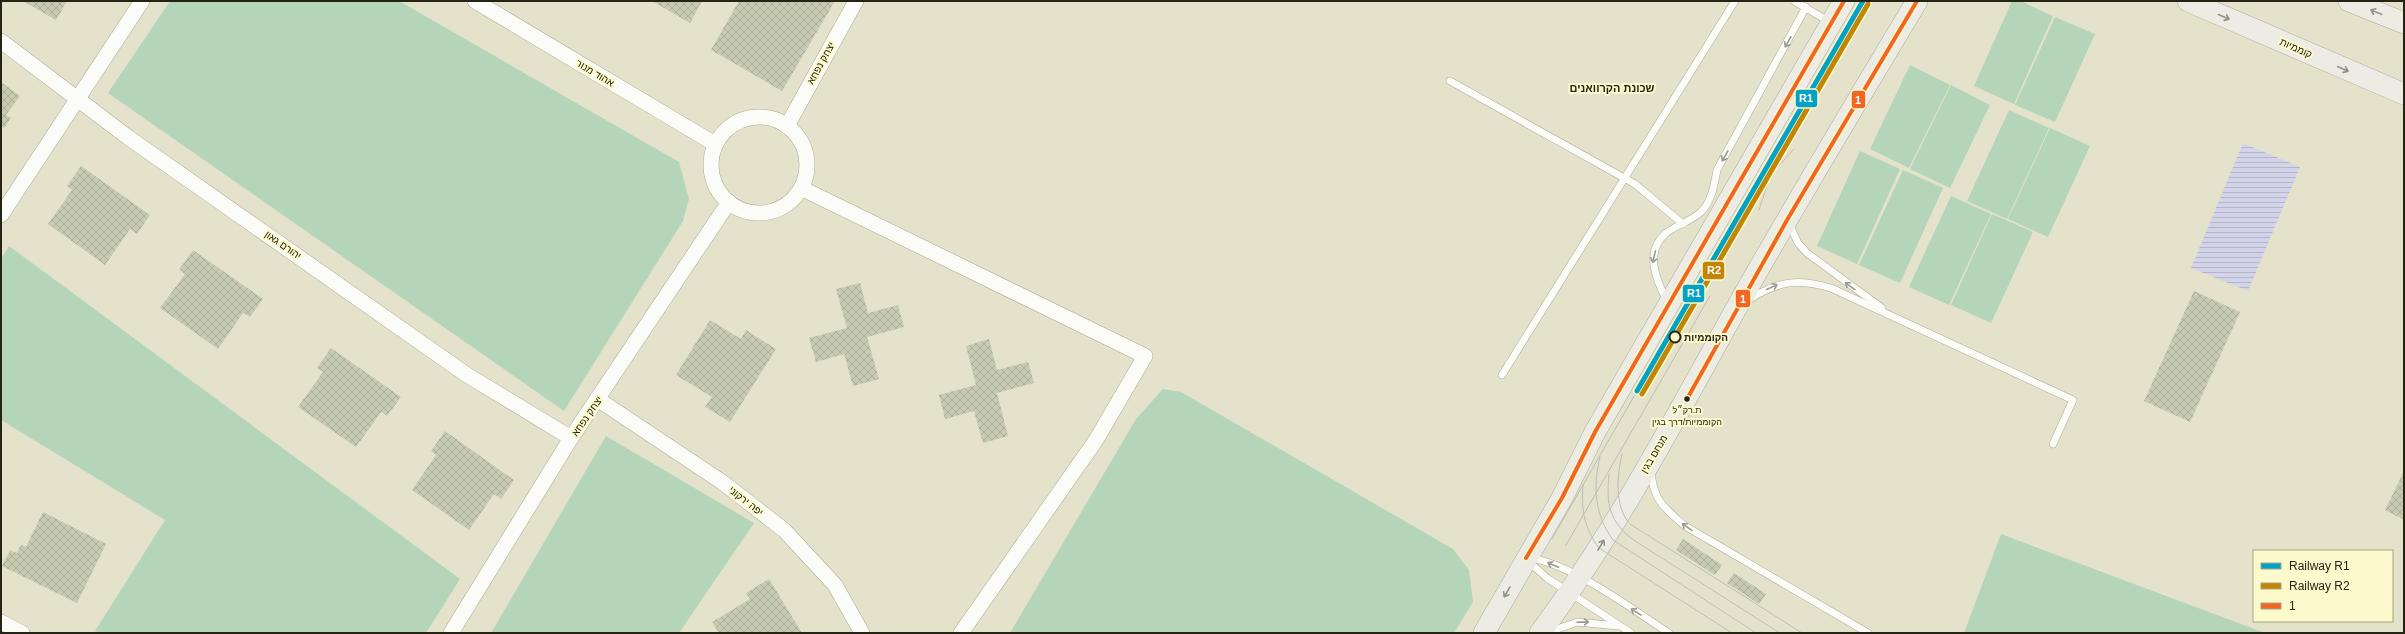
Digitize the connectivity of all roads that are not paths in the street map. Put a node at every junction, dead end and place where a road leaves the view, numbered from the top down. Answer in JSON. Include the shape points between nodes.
{"nodes":[{"id":1,"x":142,"y":1,"type":"edge"},
{"id":2,"x":475,"y":1,"type":"edge"},
{"id":3,"x":856,"y":1,"type":"edge"},
{"id":4,"x":1736,"y":1,"type":"edge"},
{"id":5,"x":1794,"y":1,"type":"edge"},
{"id":6,"x":1844,"y":1,"type":"edge"},
{"id":7,"x":1917,"y":1,"type":"edge"},
{"id":8,"x":2188,"y":1,"type":"edge"},
{"id":9,"x":2349,"y":1,"type":"edge"},
{"id":10,"x":1806,"y":7,"type":"junction"},
{"id":11,"x":1831,"y":22,"type":"junction"},
{"id":12,"x":2404,"y":23,"type":"edge"},
{"id":13,"x":1,"y":41,"type":"edge"},
{"id":14,"x":1450,"y":82,"type":"dead end"},
{"id":15,"x":2404,"y":94,"type":"edge"},
{"id":16,"x":78,"y":100,"type":"junction"},
{"id":17,"x":787,"y":126,"type":"junction"},
{"id":18,"x":715,"y":144,"type":"junction"},
{"id":19,"x":1625,"y":178,"type":"junction"},
{"id":20,"x":801,"y":188,"type":"junction"},
{"id":21,"x":729,"y":202,"type":"junction"},
{"id":22,"x":1,"y":215,"type":"edge"},
{"id":23,"x":1787,"y":220,"type":"junction"},
{"id":24,"x":1683,"y":224,"type":"junction"},
{"id":25,"x":1669,"y":305,"type":"junction"},
{"id":26,"x":1738,"y":306,"type":"junction"},
{"id":27,"x":1906,"y":323,"type":"junction"},
{"id":28,"x":1502,"y":375,"type":"dead end"},
{"id":29,"x":599,"y":400,"type":"junction"},
{"id":30,"x":571,"y":438,"type":"junction"},
{"id":31,"x":2053,"y":444,"type":"dead end"},
{"id":32,"x":1651,"y":460,"type":"junction"},
{"id":33,"x":1526,"y":558,"type":"junction"},
{"id":34,"x":1574,"y":585,"type":"junction"},
{"id":35,"x":1,"y":622,"type":"edge"},
{"id":36,"x":1620,"y":626,"type":"junction"},
{"id":37,"x":22,"y":633,"type":"edge"},
{"id":38,"x":451,"y":633,"type":"edge"},
{"id":39,"x":862,"y":633,"type":"edge"},
{"id":40,"x":961,"y":633,"type":"edge"},
{"id":41,"x":1484,"y":633,"type":"edge"},
{"id":42,"x":1540,"y":633,"type":"edge"},
{"id":43,"x":1547,"y":633,"type":"edge"},
{"id":44,"x":1632,"y":633,"type":"edge"},
{"id":45,"x":1669,"y":633,"type":"edge"},
{"id":46,"x":1868,"y":633,"type":"edge"}],
"edges":[{"from":1,"to":16,"type":"street"},
{"from":2,"to":18,"type":"street","name":"אהוד מנור"},
{"from":3,"to":17,"type":"street","name":"יצחק נפחא"},
{"from":4,"to":19,"type":"lane"},
{"from":5,"to":10,"type":"lane"},
{"from":6,"to":11,"type":"street"},
{"from":7,"to":23,"type":"street","name":"מנחם בגין"},
{"from":8,"to":15,"type":"street","name":"קוממיות","one_way":true},
{"from":12,"to":9,"type":"street","one_way":true},
{"from":10,"to":11,"type":"lane"},
{"from":10,"to":24,"type":"lane","one_way":true,"via":[[1717,170],[1711,198],[1700,212]]},
{"from":11,"to":25,"type":"street"},
{"from":13,"to":16,"type":"street","name":"יהורם גאון"},
{"from":14,"to":19,"type":"lane"},
{"from":16,"to":22,"type":"street"},
{"from":16,"to":30,"type":"street","name":"יהורם גאון","via":[[467,375]]},
{"from":17,"to":18,"type":"street","via":[[772,118],[755,117],[739,121],[730,127]]},
{"from":17,"to":20,"type":"street","via":[[800,140],[806,156],[806,172]]},
{"from":18,"to":21,"type":"street","via":[[711,172],[716,188]]},
{"from":19,"to":24,"type":"lane"},
{"from":19,"to":28,"type":"lane"},
{"from":20,"to":21,"type":"street","via":[[790,201],[771,210],[743,210]]},
{"from":20,"to":40,"type":"street","via":[[1145,356],[1096,440]]},
{"from":21,"to":29,"type":"street","name":"יצחק נפחא"},
{"from":23,"to":26,"type":"street","name":"מנחם בגין"},
{"from":27,"to":23,"type":"lane","one_way":true,"via":[[1807,253]]},
{"from":24,"to":25,"type":"lane","one_way":true,"via":[[1666,234],[1656,247],[1652,265]]},
{"from":25,"to":33,"type":"street","via":[[1594,432],[1562,498]]},
{"from":26,"to":27,"type":"lane","one_way":true,"via":[[1778,284],[1798,281],[1831,288]]},
{"from":26,"to":32,"type":"street","name":"מנחם בגין"},
{"from":27,"to":31,"type":"lane","via":[[2073,400]]},
{"from":29,"to":30,"type":"street","name":"יצחק נפחא"},
{"from":29,"to":39,"type":"street","name":"יפה ירקוני","via":[[722,482],[784,530],[835,585]]},
{"from":30,"to":38,"type":"street","name":"יצחק נפחא"},
{"from":34,"to":32,"type":"street","name":"מנחם בגין","one_way":true},
{"from":46,"to":32,"type":"lane","one_way":true,"via":[[1685,526],[1665,510],[1653,490]]},
{"from":34,"to":33,"type":"lane","one_way":true,"via":[[1537,559]]},
{"from":33,"to":34,"type":"lane","via":[[1547,578]]},
{"from":33,"to":41,"type":"street","one_way":true},
{"from":34,"to":36,"type":"lane"},
{"from":34,"to":42,"type":"street","name":"מנחם בגין"},
{"from":45,"to":34,"type":"lane","one_way":true},
{"from":35,"to":37,"type":"street"},
{"from":43,"to":36,"type":"lane","one_way":true,"via":[[1577,622]]},
{"from":36,"to":44,"type":"lane"}]}
